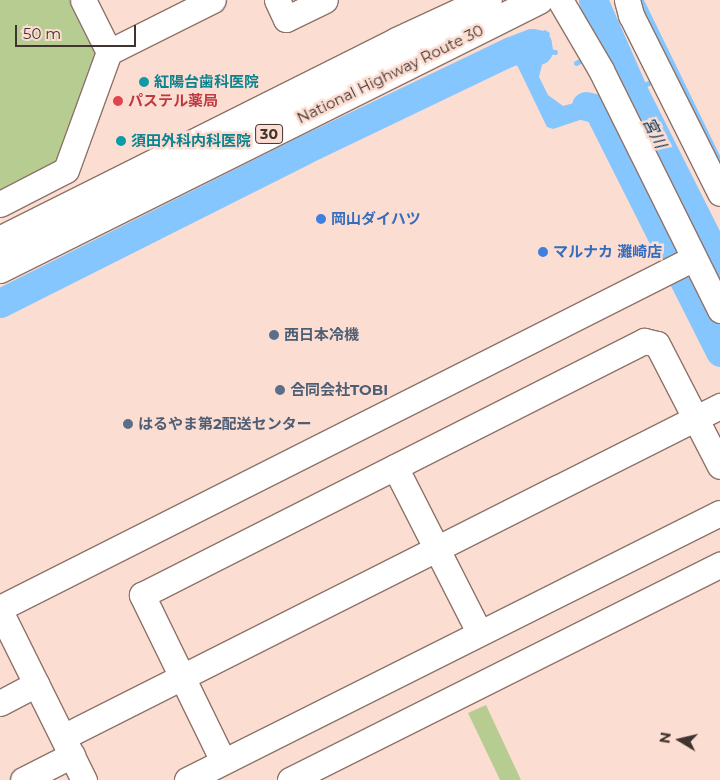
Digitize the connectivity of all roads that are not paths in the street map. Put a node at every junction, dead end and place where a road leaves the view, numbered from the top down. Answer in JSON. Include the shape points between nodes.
{"nodes":[{"id":1,"x":83,"y":0,"type":"edge"},
{"id":2,"x":213,"y":0,"type":"edge"},
{"id":3,"x":277,"y":0,"type":"edge"},
{"id":4,"x":325,"y":0,"type":"edge"},
{"id":5,"x":488,"y":0,"type":"edge"},
{"id":6,"x":539,"y":0,"type":"edge"},
{"id":7,"x":560,"y":0,"type":"edge"},
{"id":8,"x":628,"y":0,"type":"edge"},
{"id":9,"x":181,"y":7,"type":"edge"},
{"id":10,"x":109,"y":52,"type":"junction"},
{"id":11,"x":720,"y":193,"type":"edge"},
{"id":12,"x":0,"y":204,"type":"edge"},
{"id":13,"x":0,"y":241,"type":"edge"},
{"id":14,"x":682,"y":264,"type":"junction"},
{"id":15,"x":0,"y":269,"type":"edge"},
{"id":16,"x":720,"y":310,"type":"edge"},
{"id":17,"x":720,"y":406,"type":"edge"},
{"id":18,"x":696,"y":418,"type":"junction"},
{"id":19,"x":720,"y":466,"type":"edge"},
{"id":20,"x":395,"y":467,"type":"junction"},
{"id":21,"x":720,"y":513,"type":"edge"},
{"id":22,"x":436,"y":550,"type":"junction"},
{"id":23,"x":720,"y":565,"type":"edge"},
{"id":24,"x":0,"y":610,"type":"edge"},
{"id":25,"x":479,"y":632,"type":"junction"},
{"id":26,"x":182,"y":677,"type":"junction"},
{"id":27,"x":36,"y":684,"type":"junction"},
{"id":28,"x":0,"y":703,"type":"edge"},
{"id":29,"x":67,"y":746,"type":"junction"},
{"id":30,"x":223,"y":761,"type":"junction"},
{"id":31,"x":22,"y":780,"type":"edge"},
{"id":32,"x":84,"y":780,"type":"edge"},
{"id":33,"x":187,"y":780,"type":"edge"},
{"id":34,"x":290,"y":780,"type":"edge"}],
"edges":[{"from":1,"to":10,"type":"street"},
{"from":2,"to":9,"type":"street"},
{"from":3,"to":4,"type":"street","via":[[286,20]]},
{"from":5,"to":13,"type":"highway","name":"National Highway Route 30","number":"30","via":[[397,42]]},
{"from":6,"to":15,"type":"highway","name":"National Highway Route 30","number":"30"},
{"from":7,"to":14,"type":"street","via":[[601,70]]},
{"from":8,"to":11,"type":"street","via":[[631,15]]},
{"from":9,"to":10,"type":"street"},
{"from":10,"to":12,"type":"street","via":[[66,170]]},
{"from":14,"to":16,"type":"street"},
{"from":14,"to":24,"type":"street"},
{"from":17,"to":18,"type":"street"},
{"from":18,"to":19,"type":"street"},
{"from":18,"to":20,"type":"street","via":[[657,344],[644,341]]},
{"from":18,"to":22,"type":"street"},
{"from":20,"to":22,"type":"street"},
{"from":20,"to":26,"type":"street","via":[[142,595]]},
{"from":21,"to":25,"type":"street"},
{"from":22,"to":25,"type":"street"},
{"from":22,"to":26,"type":"street"},
{"from":23,"to":34,"type":"street"},
{"from":24,"to":27,"type":"street"},
{"from":25,"to":30,"type":"street"},
{"from":26,"to":29,"type":"street"},
{"from":26,"to":30,"type":"street"},
{"from":27,"to":28,"type":"street"},
{"from":27,"to":29,"type":"street"},
{"from":29,"to":31,"type":"street"},
{"from":29,"to":32,"type":"street"},
{"from":30,"to":33,"type":"street"}]}
